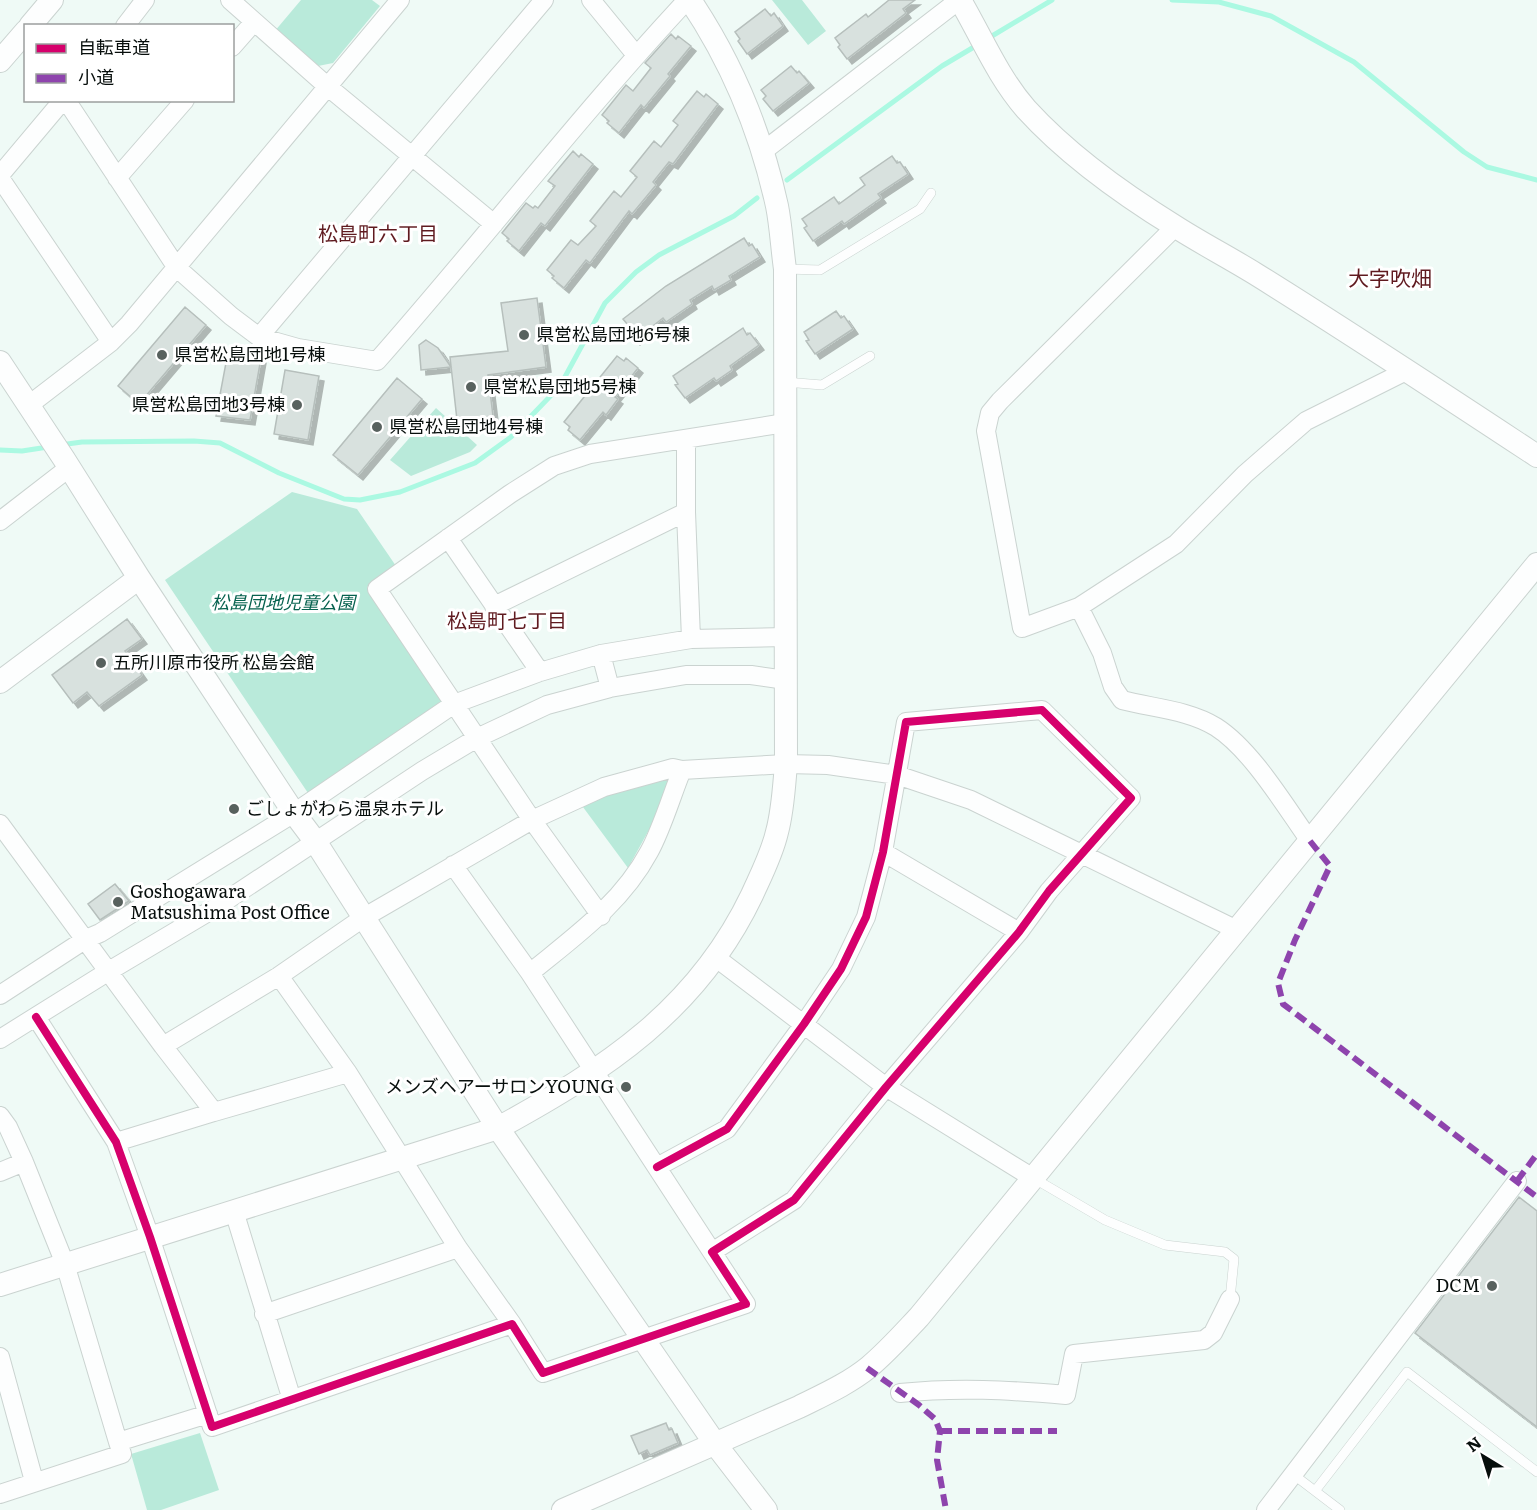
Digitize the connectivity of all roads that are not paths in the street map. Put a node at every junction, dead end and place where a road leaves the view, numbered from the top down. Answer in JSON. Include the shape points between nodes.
{"nodes":[{"id":1,"x":52,"y":0,"type":"edge"},
{"id":2,"x":145,"y":0,"type":"edge"},
{"id":3,"x":230,"y":0,"type":"edge"},
{"id":4,"x":544,"y":0,"type":"edge"},
{"id":5,"x":591,"y":0,"type":"edge"},
{"id":6,"x":688,"y":0,"type":"edge"},
{"id":7,"x":959,"y":0,"type":"edge"},
{"id":8,"x":393,"y":3,"type":"edge"},
{"id":9,"x":254,"y":22,"type":"junction"},
{"id":10,"x":32,"y":24,"type":"edge"},
{"id":11,"x":126,"y":24,"type":"edge"},
{"id":12,"x":24,"y":33,"type":"edge"},
{"id":13,"x":234,"y":45,"type":"edge"},
{"id":14,"x":636,"y":55,"type":"junction"},
{"id":15,"x":0,"y":61,"type":"edge"},
{"id":16,"x":327,"y":86,"type":"junction"},
{"id":17,"x":63,"y":102,"type":"edge"},
{"id":18,"x":66,"y":102,"type":"edge"},
{"id":19,"x":184,"y":102,"type":"edge"},
{"id":20,"x":762,"y":152,"type":"junction"},
{"id":21,"x":410,"y":157,"type":"junction"},
{"id":22,"x":0,"y":176,"type":"edge"},
{"id":23,"x":117,"y":178,"type":"junction"},
{"id":24,"x":931,"y":193,"type":"dead end"},
{"id":25,"x":494,"y":224,"type":"junction"},
{"id":26,"x":1175,"y":227,"type":"junction"},
{"id":27,"x":177,"y":268,"type":"junction"},
{"id":28,"x":784,"y":269,"type":"junction"},
{"id":29,"x":259,"y":337,"type":"junction"},
{"id":30,"x":111,"y":342,"type":"junction"},
{"id":31,"x":870,"y":356,"type":"dead end"},
{"id":32,"x":0,"y":362,"type":"edge"},
{"id":33,"x":1408,"y":370,"type":"junction"},
{"id":34,"x":785,"y":382,"type":"junction"},
{"id":35,"x":29,"y":405,"type":"junction"},
{"id":36,"x":785,"y":423,"type":"junction"},
{"id":37,"x":686,"y":439,"type":"junction"},
{"id":38,"x":1537,"y":456,"type":"edge"},
{"id":39,"x":67,"y":463,"type":"junction"},
{"id":40,"x":686,"y":512,"type":"junction"},
{"id":41,"x":0,"y":521,"type":"edge"},
{"id":42,"x":448,"y":538,"type":"junction"},
{"id":43,"x":1537,"y":564,"type":"edge"},
{"id":44,"x":139,"y":578,"type":"junction"},
{"id":45,"x":494,"y":606,"type":"junction"},
{"id":46,"x":1079,"y":607,"type":"junction"},
{"id":47,"x":786,"y":637,"type":"junction"},
{"id":48,"x":690,"y":639,"type":"junction"},
{"id":49,"x":601,"y":654,"type":"junction"},
{"id":50,"x":540,"y":672,"type":"junction"},
{"id":51,"x":786,"y":680,"type":"junction"},
{"id":52,"x":0,"y":682,"type":"edge"},
{"id":53,"x":610,"y":688,"type":"junction"},
{"id":54,"x":454,"y":704,"type":"junction"},
{"id":55,"x":477,"y":738,"type":"junction"},
{"id":56,"x":786,"y":764,"type":"junction"},
{"id":57,"x":681,"y":770,"type":"junction"},
{"id":58,"x":897,"y":775,"type":"junction"},
{"id":59,"x":294,"y":813,"type":"junction"},
{"id":60,"x":532,"y":820,"type":"junction"},
{"id":61,"x":0,"y":824,"type":"edge"},
{"id":62,"x":315,"y":841,"type":"junction"},
{"id":63,"x":1310,"y":841,"type":"junction"},
{"id":64,"x":883,"y":852,"type":"junction"},
{"id":65,"x":1080,"y":854,"type":"junction"},
{"id":66,"x":453,"y":865,"type":"junction"},
{"id":67,"x":601,"y":916,"type":"junction"},
{"id":68,"x":363,"y":918,"type":"junction"},
{"id":69,"x":1237,"y":930,"type":"junction"},
{"id":70,"x":1019,"y":932,"type":"junction"},
{"id":71,"x":86,"y":939,"type":"junction"},
{"id":72,"x":716,"y":957,"type":"junction"},
{"id":73,"x":109,"y":971,"type":"junction"},
{"id":74,"x":530,"y":973,"type":"junction"},
{"id":75,"x":279,"y":976,"type":"junction"},
{"id":76,"x":0,"y":994,"type":"edge"},
{"id":77,"x":36,"y":1017,"type":"junction"},
{"id":78,"x":804,"y":1024,"type":"junction"},
{"id":79,"x":0,"y":1039,"type":"edge"},
{"id":80,"x":163,"y":1046,"type":"junction"},
{"id":81,"x":595,"y":1072,"type":"junction"},
{"id":82,"x":348,"y":1073,"type":"junction"},
{"id":83,"x":886,"y":1087,"type":"junction"},
{"id":84,"x":214,"y":1112,"type":"junction"},
{"id":85,"x":0,"y":1116,"type":"edge"},
{"id":86,"x":498,"y":1128,"type":"junction"},
{"id":87,"x":116,"y":1142,"type":"junction"},
{"id":88,"x":402,"y":1158,"type":"junction"},
{"id":89,"x":24,"y":1162,"type":"junction"},
{"id":90,"x":657,"y":1167,"type":"junction"},
{"id":91,"x":0,"y":1172,"type":"edge"},
{"id":92,"x":1033,"y":1178,"type":"junction"},
{"id":93,"x":1517,"y":1181,"type":"dead end"},
{"id":94,"x":234,"y":1211,"type":"junction"},
{"id":95,"x":150,"y":1237,"type":"junction"},
{"id":96,"x":458,"y":1248,"type":"junction"},
{"id":97,"x":712,"y":1252,"type":"junction"},
{"id":98,"x":65,"y":1264,"type":"junction"},
{"id":99,"x":0,"y":1285,"type":"edge"},
{"id":100,"x":1230,"y":1299,"type":"joint"},
{"id":101,"x":264,"y":1314,"type":"junction"},
{"id":102,"x":512,"y":1324,"type":"junction"},
{"id":103,"x":643,"y":1340,"type":"junction"},
{"id":104,"x":0,"y":1357,"type":"edge"},
{"id":105,"x":3,"y":1377,"type":"edge"},
{"id":106,"x":900,"y":1393,"type":"dead end"},
{"id":107,"x":292,"y":1400,"type":"junction"},
{"id":108,"x":208,"y":1414,"type":"junction"},
{"id":109,"x":118,"y":1443,"type":"junction"},
{"id":110,"x":716,"y":1445,"type":"junction"},
{"id":111,"x":1537,"y":1472,"type":"edge"},
{"id":112,"x":1294,"y":1475,"type":"junction"},
{"id":113,"x":34,"y":1481,"type":"junction"},
{"id":114,"x":1315,"y":1491,"type":"junction"},
{"id":115,"x":0,"y":1494,"type":"edge"},
{"id":116,"x":563,"y":1510,"type":"edge"},
{"id":117,"x":766,"y":1510,"type":"edge"},
{"id":118,"x":1266,"y":1510,"type":"edge"},
{"id":119,"x":1340,"y":1510,"type":"edge"}],
"edges":[{"from":1,"to":10,"type":"street"},
{"from":2,"to":11,"type":"street"},
{"from":3,"to":9,"type":"street"},
{"from":4,"to":21,"type":"street"},
{"from":5,"to":14,"type":"street"},
{"from":6,"to":14,"type":"street"},
{"from":6,"to":20,"type":"street","via":[[708,27],[725,61]]},
{"from":7,"to":20,"type":"street"},
{"from":7,"to":26,"type":"street","via":[[1014,94],[1049,132],[1123,192]]},
{"from":8,"to":16,"type":"street"},
{"from":9,"to":13,"type":"street"},
{"from":9,"to":16,"type":"street"},
{"from":12,"to":15,"type":"street"},
{"from":14,"to":25,"type":"street"},
{"from":16,"to":21,"type":"street"},
{"from":16,"to":27,"type":"street"},
{"from":17,"to":22,"type":"street"},
{"from":18,"to":23,"type":"street"},
{"from":19,"to":23,"type":"street"},
{"from":20,"to":28,"type":"street","via":[[777,208]]},
{"from":21,"to":25,"type":"street"},
{"from":21,"to":29,"type":"street"},
{"from":22,"to":30,"type":"street"},
{"from":23,"to":27,"type":"street"},
{"from":24,"to":28,"type":"lane","via":[[920,209],[820,270]]},
{"from":25,"to":29,"type":"street","via":[[377,361],[298,348]]},
{"from":26,"to":33,"type":"street"},
{"from":26,"to":46,"type":"street","via":[[990,413],[986,431],[1022,628]]},
{"from":27,"to":29,"type":"street"},
{"from":27,"to":30,"type":"street"},
{"from":28,"to":34,"type":"street"},
{"from":30,"to":35,"type":"street"},
{"from":31,"to":34,"type":"lane","via":[[822,385]]},
{"from":32,"to":35,"type":"street"},
{"from":33,"to":38,"type":"street"},
{"from":33,"to":46,"type":"street","via":[[1306,421],[1245,474],[1176,543]]},
{"from":34,"to":36,"type":"street"},
{"from":35,"to":39,"type":"street"},
{"from":36,"to":37,"type":"street"},
{"from":36,"to":47,"type":"street"},
{"from":37,"to":40,"type":"street"},
{"from":37,"to":42,"type":"street","via":[[590,454],[554,466]]},
{"from":39,"to":41,"type":"street"},
{"from":39,"to":44,"type":"street"},
{"from":40,"to":45,"type":"street"},
{"from":40,"to":48,"type":"street"},
{"from":42,"to":45,"type":"street"},
{"from":42,"to":54,"type":"street","via":[[377,589]]},
{"from":43,"to":63,"type":"street"},
{"from":44,"to":52,"type":"street"},
{"from":44,"to":59,"type":"street"},
{"from":45,"to":50,"type":"street"},
{"from":46,"to":63,"type":"street","via":[[1122,700],[1188,715],[1215,726],[1259,770]]},
{"from":47,"to":48,"type":"street"},
{"from":47,"to":51,"type":"street"},
{"from":48,"to":49,"type":"street"},
{"from":49,"to":50,"type":"street"},
{"from":49,"to":53,"type":"street"},
{"from":50,"to":54,"type":"street"},
{"from":51,"to":53,"type":"street","via":[[751,675],[686,675]]},
{"from":51,"to":56,"type":"street"},
{"from":53,"to":55,"type":"street","via":[[547,705]]},
{"from":54,"to":55,"type":"street"},
{"from":54,"to":59,"type":"street"},
{"from":55,"to":60,"type":"street"},
{"from":55,"to":62,"type":"street"},
{"from":56,"to":57,"type":"street"},
{"from":56,"to":58,"type":"street","via":[[828,765]]},
{"from":56,"to":72,"type":"street","via":[[777,832],[766,866],[740,920]]},
{"from":57,"to":60,"type":"street","via":[[673,768],[604,787]]},
{"from":57,"to":67,"type":"street","via":[[650,851]]},
{"from":58,"to":64,"type":"street"},
{"from":58,"to":65,"type":"street","via":[[971,800]]},
{"from":58,"to":65,"type":"street","via":[[906,722],[1042,711],[1131,798]]},
{"from":59,"to":62,"type":"street"},
{"from":59,"to":71,"type":"street"},
{"from":60,"to":66,"type":"street"},
{"from":60,"to":67,"type":"street"},
{"from":61,"to":71,"type":"street"},
{"from":62,"to":68,"type":"street"},
{"from":62,"to":73,"type":"street","via":[[215,908]]},
{"from":63,"to":69,"type":"street"},
{"from":64,"to":70,"type":"street"},
{"from":64,"to":78,"type":"street","via":[[866,917],[841,969]]},
{"from":65,"to":69,"type":"street"},
{"from":65,"to":70,"type":"street"},
{"from":66,"to":68,"type":"street"},
{"from":66,"to":74,"type":"street"},
{"from":67,"to":74,"type":"street"},
{"from":68,"to":75,"type":"street"},
{"from":68,"to":86,"type":"street"},
{"from":69,"to":92,"type":"street"},
{"from":70,"to":83,"type":"street"},
{"from":71,"to":73,"type":"street"},
{"from":71,"to":76,"type":"street"},
{"from":72,"to":78,"type":"street"},
{"from":72,"to":81,"type":"street","via":[[686,995]]},
{"from":73,"to":77,"type":"street"},
{"from":73,"to":80,"type":"street"},
{"from":74,"to":81,"type":"street"},
{"from":75,"to":80,"type":"street"},
{"from":75,"to":82,"type":"street"},
{"from":77,"to":79,"type":"street"},
{"from":77,"to":87,"type":"street"},
{"from":78,"to":83,"type":"street"},
{"from":78,"to":90,"type":"street","via":[[727,1129]]},
{"from":80,"to":84,"type":"street"},
{"from":81,"to":86,"type":"street"},
{"from":81,"to":90,"type":"street"},
{"from":82,"to":84,"type":"street"},
{"from":82,"to":88,"type":"street"},
{"from":83,"to":92,"type":"street"},
{"from":83,"to":97,"type":"street","via":[[794,1200]]},
{"from":84,"to":87,"type":"street"},
{"from":85,"to":89,"type":"street"},
{"from":86,"to":88,"type":"street"},
{"from":86,"to":103,"type":"street"},
{"from":87,"to":95,"type":"street"},
{"from":88,"to":94,"type":"street"},
{"from":88,"to":96,"type":"street"},
{"from":89,"to":91,"type":"street"},
{"from":89,"to":98,"type":"street"},
{"from":90,"to":97,"type":"street"},
{"from":92,"to":100,"type":"lane","via":[[1105,1220],[1165,1245],[1225,1251],[1234,1259]]},
{"from":92,"to":110,"type":"street","via":[[892,1347],[824,1395]]},
{"from":93,"to":112,"type":"street"},
{"from":94,"to":95,"type":"street"},
{"from":94,"to":101,"type":"street"},
{"from":95,"to":98,"type":"street"},
{"from":95,"to":108,"type":"street"},
{"from":96,"to":101,"type":"street"},
{"from":96,"to":102,"type":"street"},
{"from":97,"to":103,"type":"street","via":[[746,1304]]},
{"from":98,"to":99,"type":"street"},
{"from":98,"to":109,"type":"street"},
{"from":100,"to":106,"type":"street","via":[[1213,1333],[1204,1341],[1074,1354],[1066,1395],[942,1388]]},
{"from":101,"to":107,"type":"street"},
{"from":102,"to":103,"type":"street","via":[[543,1373]]},
{"from":102,"to":107,"type":"street"},
{"from":103,"to":110,"type":"street"},
{"from":104,"to":105,"type":"street"},
{"from":105,"to":113,"type":"street"},
{"from":107,"to":108,"type":"street","via":[[212,1427]]},
{"from":108,"to":109,"type":"street"},
{"from":109,"to":113,"type":"street","via":[[122,1454]]},
{"from":110,"to":116,"type":"street"},
{"from":110,"to":117,"type":"street"},
{"from":111,"to":114,"type":"lane","via":[[1407,1372]]},
{"from":112,"to":114,"type":"lane"},
{"from":112,"to":118,"type":"street"},
{"from":113,"to":115,"type":"street"},
{"from":114,"to":119,"type":"lane"}]}
